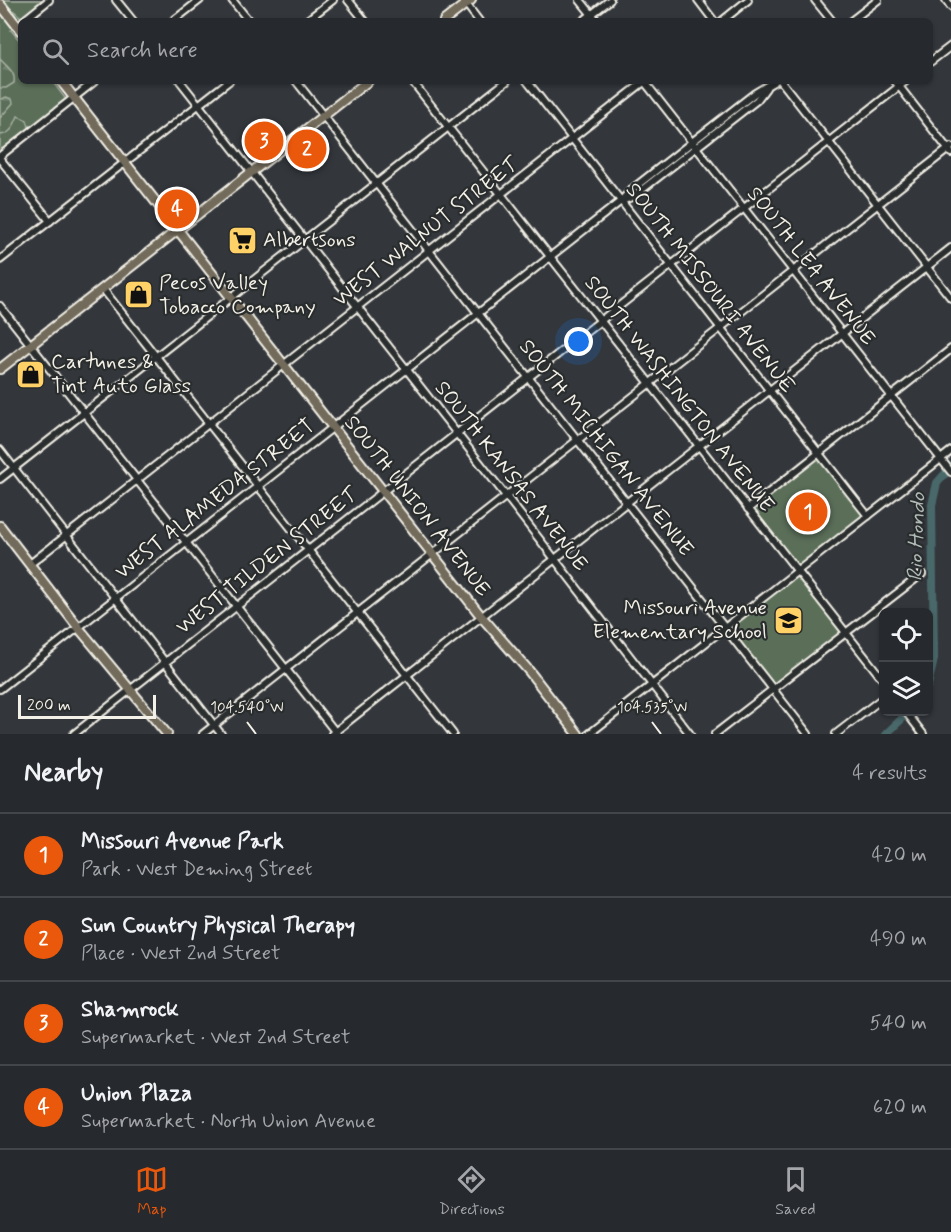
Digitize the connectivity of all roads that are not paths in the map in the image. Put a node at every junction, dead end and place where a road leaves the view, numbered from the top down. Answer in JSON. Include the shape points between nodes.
{"nodes":[{"id":1,"x":49,"y":0,"type":"edge"},
{"id":2,"x":116,"y":0,"type":"edge"},
{"id":3,"x":200,"y":0,"type":"edge"},
{"id":4,"x":232,"y":0,"type":"edge"},
{"id":5,"x":333,"y":0,"type":"edge"},
{"id":6,"x":348,"y":0,"type":"edge"},
{"id":7,"x":580,"y":0,"type":"edge"},
{"id":8,"x":610,"y":0,"type":"edge"},
{"id":9,"x":698,"y":0,"type":"edge"},
{"id":10,"x":748,"y":0,"type":"edge"},
{"id":11,"x":815,"y":0,"type":"edge"},
{"id":12,"x":878,"y":0,"type":"edge"},
{"id":13,"x":946,"y":0,"type":"edge"},
{"id":14,"x":467,"y":1,"type":"edge"},
{"id":15,"x":0,"y":4,"type":"edge"},
{"id":16,"x":951,"y":7,"type":"edge"},
{"id":17,"x":592,"y":14,"type":"junction"},
{"id":18,"x":28,"y":18,"type":"edge"},
{"id":19,"x":130,"y":18,"type":"edge"},
{"id":20,"x":177,"y":18,"type":"edge"},
{"id":21,"x":247,"y":18,"type":"edge"},
{"id":22,"x":310,"y":18,"type":"edge"},
{"id":23,"x":363,"y":18,"type":"edge"},
{"id":24,"x":447,"y":18,"type":"edge"},
{"id":25,"x":477,"y":18,"type":"edge"},
{"id":26,"x":587,"y":18,"type":"edge"},
{"id":27,"x":595,"y":18,"type":"edge"},
{"id":28,"x":712,"y":18,"type":"edge"},
{"id":29,"x":726,"y":18,"type":"edge"},
{"id":30,"x":830,"y":18,"type":"edge"},
{"id":31,"x":855,"y":18,"type":"edge"},
{"id":32,"x":18,"y":23,"type":"edge"},
{"id":33,"x":951,"y":46,"type":"edge"},
{"id":34,"x":933,"y":60,"type":"edge"},
{"id":35,"x":63,"y":84,"type":"edge"},
{"id":36,"x":91,"y":84,"type":"edge"},
{"id":37,"x":182,"y":84,"type":"edge"},
{"id":38,"x":225,"y":84,"type":"edge"},
{"id":39,"x":298,"y":84,"type":"edge"},
{"id":40,"x":364,"y":84,"type":"edge"},
{"id":41,"x":414,"y":84,"type":"edge"},
{"id":42,"x":503,"y":84,"type":"edge"},
{"id":43,"x":528,"y":84,"type":"edge"},
{"id":44,"x":641,"y":84,"type":"edge"},
{"id":45,"x":647,"y":84,"type":"edge"},
{"id":46,"x":764,"y":84,"type":"edge"},
{"id":47,"x":770,"y":84,"type":"edge"},
{"id":48,"x":783,"y":84,"type":"edge"},
{"id":49,"x":897,"y":84,"type":"edge"},
{"id":50,"x":766,"y":87,"type":"junction"},
{"id":51,"x":74,"y":98,"type":"junction"},
{"id":52,"x":199,"y":105,"type":"junction"},
{"id":53,"x":323,"y":116,"type":"junction"},
{"id":54,"x":448,"y":127,"type":"junction"},
{"id":55,"x":572,"y":139,"type":"junction"},
{"id":56,"x":828,"y":142,"type":"junction"},
{"id":57,"x":694,"y":145,"type":"junction"},
{"id":58,"x":950,"y":150,"type":"edge"},
{"id":59,"x":0,"y":157,"type":"edge"},
{"id":60,"x":125,"y":163,"type":"junction"},
{"id":61,"x":252,"y":173,"type":"junction"},
{"id":62,"x":376,"y":183,"type":"junction"},
{"id":63,"x":501,"y":194,"type":"junction"},
{"id":64,"x":621,"y":201,"type":"junction"},
{"id":65,"x":877,"y":205,"type":"junction"},
{"id":66,"x":744,"y":208,"type":"junction"},
{"id":67,"x":50,"y":221,"type":"junction"},
{"id":68,"x":178,"y":230,"type":"junction"},
{"id":69,"x":305,"y":239,"type":"junction"},
{"id":70,"x":951,"y":248,"type":"edge"},
{"id":71,"x":429,"y":251,"type":"junction"},
{"id":72,"x":550,"y":257,"type":"junction"},
{"id":73,"x":0,"y":260,"type":"edge"},
{"id":74,"x":671,"y":265,"type":"junction"},
{"id":75,"x":927,"y":267,"type":"junction"},
{"id":76,"x":793,"y":271,"type":"junction"},
{"id":77,"x":104,"y":289,"type":"junction"},
{"id":78,"x":231,"y":297,"type":"junction"},
{"id":79,"x":951,"y":298,"type":"edge"},
{"id":80,"x":0,"y":306,"type":"edge"},
{"id":81,"x":358,"y":307,"type":"junction"},
{"id":82,"x":478,"y":314,"type":"junction"},
{"id":83,"x":600,"y":321,"type":"junction"},
{"id":84,"x":721,"y":328,"type":"junction"},
{"id":85,"x":842,"y":333,"type":"junction"},
{"id":86,"x":31,"y":345,"type":"junction"},
{"id":87,"x":951,"y":349,"type":"edge"},
{"id":88,"x":156,"y":356,"type":"junction"},
{"id":89,"x":284,"y":364,"type":"junction"},
{"id":90,"x":0,"y":369,"type":"edge"},
{"id":91,"x":407,"y":370,"type":"junction"},
{"id":92,"x":529,"y":377,"type":"junction"},
{"id":93,"x":650,"y":383,"type":"junction"},
{"id":94,"x":770,"y":390,"type":"junction"},
{"id":95,"x":892,"y":396,"type":"junction"},
{"id":96,"x":85,"y":412,"type":"junction"},
{"id":97,"x":209,"y":423,"type":"junction"},
{"id":98,"x":333,"y":427,"type":"junction"},
{"id":99,"x":457,"y":434,"type":"junction"},
{"id":100,"x":578,"y":440,"type":"junction"},
{"id":101,"x":699,"y":446,"type":"junction"},
{"id":102,"x":0,"y":450,"type":"edge"},
{"id":103,"x":951,"y":451,"type":"edge"},
{"id":104,"x":819,"y":453,"type":"junction"},
{"id":105,"x":941,"y":459,"type":"junction"},
{"id":106,"x":14,"y":468,"type":"junction"},
{"id":107,"x":949,"y":469,"type":"edge"},
{"id":108,"x":0,"y":479,"type":"edge"},
{"id":109,"x":137,"y":480,"type":"junction"},
{"id":110,"x":259,"y":486,"type":"junction"},
{"id":111,"x":384,"y":491,"type":"junction"},
{"id":112,"x":506,"y":496,"type":"junction"},
{"id":113,"x":627,"y":502,"type":"junction"},
{"id":114,"x":748,"y":509,"type":"junction"},
{"id":115,"x":868,"y":516,"type":"junction"},
{"id":116,"x":0,"y":526,"type":"edge"},
{"id":117,"x":67,"y":535,"type":"junction"},
{"id":118,"x":187,"y":542,"type":"junction"},
{"id":119,"x":309,"y":550,"type":"junction"},
{"id":120,"x":432,"y":554,"type":"junction"},
{"id":121,"x":555,"y":559,"type":"junction"},
{"id":122,"x":30,"y":564,"type":"junction"},
{"id":123,"x":797,"y":571,"type":"junction"},
{"id":124,"x":922,"y":574,"type":"dead end"},
{"id":125,"x":117,"y":597,"type":"junction"},
{"id":126,"x":237,"y":606,"type":"junction"},
{"id":127,"x":358,"y":612,"type":"junction"},
{"id":128,"x":481,"y":616,"type":"junction"},
{"id":129,"x":78,"y":627,"type":"junction"},
{"id":130,"x":725,"y":627,"type":"junction"},
{"id":131,"x":845,"y":632,"type":"junction"},
{"id":132,"x":165,"y":663,"type":"junction"},
{"id":133,"x":286,"y":669,"type":"junction"},
{"id":134,"x":407,"y":675,"type":"junction"},
{"id":135,"x":879,"y":675,"type":"edge"},
{"id":136,"x":652,"y":685,"type":"junction"},
{"id":137,"x":773,"y":688,"type":"junction"},
{"id":138,"x":0,"y":689,"type":"edge"},
{"id":139,"x":130,"y":690,"type":"junction"},
{"id":140,"x":879,"y":701,"type":"edge"},
{"id":141,"x":909,"y":716,"type":"edge"},
{"id":142,"x":214,"y":725,"type":"junction"},
{"id":143,"x":335,"y":733,"type":"edge"},
{"id":144,"x":74,"y":734,"type":"edge"},
{"id":145,"x":167,"y":734,"type":"edge"},
{"id":146,"x":203,"y":734,"type":"edge"},
{"id":147,"x":221,"y":734,"type":"edge"},
{"id":148,"x":453,"y":734,"type":"edge"},
{"id":149,"x":578,"y":734,"type":"edge"},
{"id":150,"x":589,"y":734,"type":"edge"},
{"id":151,"x":690,"y":734,"type":"edge"},
{"id":152,"x":715,"y":734,"type":"edge"},
{"id":153,"x":808,"y":734,"type":"edge"},
{"id":154,"x":837,"y":734,"type":"edge"},
{"id":155,"x":923,"y":734,"type":"edge"}],
"edges":[{"from":1,"to":18,"type":"street"},
{"from":2,"to":19,"type":"street"},
{"from":3,"to":20,"type":"street"},
{"from":4,"to":21,"type":"street"},
{"from":5,"to":22,"type":"street"},
{"from":6,"to":23,"type":"street"},
{"from":7,"to":17,"type":"street"},
{"from":8,"to":17,"type":"street"},
{"from":9,"to":28,"type":"street"},
{"from":10,"to":29,"type":"street"},
{"from":11,"to":30,"type":"street"},
{"from":12,"to":31,"type":"street"},
{"from":13,"to":16,"type":"street"},
{"from":14,"to":24,"type":"main road"},
{"from":14,"to":25,"type":"street"},
{"from":15,"to":32,"type":"main road"},
{"from":17,"to":26,"type":"street"},
{"from":17,"to":27,"type":"street"},
{"from":33,"to":34,"type":"street"},
{"from":35,"to":51,"type":"main road","name":"SOUTH UNION AVENUE"},
{"from":36,"to":51,"type":"street"},
{"from":37,"to":52,"type":"street","name":"SOUTH KANSAS AVENUE"},
{"from":38,"to":52,"type":"street"},
{"from":39,"to":53,"type":"street","name":"SOUTH MICHIGAN AVENUE"},
{"from":40,"to":53,"type":"main road"},
{"from":41,"to":54,"type":"street","name":"SOUTH WASHINGTON AVENUE"},
{"from":42,"to":54,"type":"street"},
{"from":43,"to":55,"type":"street","name":"SOUTH MISSOURI AVENUE"},
{"from":44,"to":55,"type":"street","name":"WEST WALNUT STREET"},
{"from":45,"to":57,"type":"street","name":"SOUTH LEA AVENUE"},
{"from":46,"to":50,"type":"street"},
{"from":47,"to":50,"type":"street","name":"WEST ALAMEDA STREET"},
{"from":48,"to":56,"type":"street"},
{"from":49,"to":56,"type":"street","name":"WEST TILDEN STREET"},
{"from":49,"to":58,"type":"street"},
{"from":50,"to":57,"type":"street","name":"WEST ALAMEDA STREET","via":[[757,100]]},
{"from":51,"to":59,"type":"street"},
{"from":51,"to":60,"type":"main road","name":"SOUTH UNION AVENUE"},
{"from":52,"to":60,"type":"street"},
{"from":52,"to":61,"type":"street","name":"SOUTH KANSAS AVENUE"},
{"from":53,"to":61,"type":"main road"},
{"from":53,"to":62,"type":"street","name":"SOUTH MICHIGAN AVENUE"},
{"from":54,"to":62,"type":"street"},
{"from":54,"to":63,"type":"street","name":"SOUTH WASHINGTON AVENUE"},
{"from":55,"to":63,"type":"street","name":"WEST WALNUT STREET"},
{"from":55,"to":64,"type":"street","name":"SOUTH MISSOURI AVENUE"},
{"from":56,"to":65,"type":"street"},
{"from":56,"to":66,"type":"street","name":"WEST TILDEN STREET"},
{"from":57,"to":64,"type":"street","name":"WEST ALAMEDA STREET","via":[[634,196]]},
{"from":57,"to":66,"type":"street","name":"SOUTH LEA AVENUE"},
{"from":58,"to":65,"type":"street"},
{"from":59,"to":67,"type":"street"},
{"from":60,"to":67,"type":"street"},
{"from":60,"to":68,"type":"main road","name":"SOUTH UNION AVENUE"},
{"from":61,"to":68,"type":"main road"},
{"from":61,"to":69,"type":"street","name":"SOUTH KANSAS AVENUE"},
{"from":62,"to":69,"type":"street"},
{"from":62,"to":71,"type":"street","name":"SOUTH MICHIGAN AVENUE"},
{"from":63,"to":71,"type":"street","name":"WEST WALNUT STREET"},
{"from":63,"to":72,"type":"street","name":"SOUTH WASHINGTON AVENUE"},
{"from":64,"to":72,"type":"street","name":"WEST ALAMEDA STREET"},
{"from":64,"to":74,"type":"street","name":"SOUTH MISSOURI AVENUE"},
{"from":65,"to":75,"type":"street"},
{"from":65,"to":76,"type":"street"},
{"from":66,"to":74,"type":"street","name":"WEST TILDEN STREET"},
{"from":66,"to":76,"type":"street","name":"SOUTH LEA AVENUE"},
{"from":67,"to":73,"type":"street"},
{"from":68,"to":77,"type":"main road"},
{"from":68,"to":78,"type":"main road","name":"SOUTH UNION AVENUE"},
{"from":69,"to":78,"type":"street"},
{"from":69,"to":81,"type":"street","name":"SOUTH KANSAS AVENUE"},
{"from":70,"to":75,"type":"street"},
{"from":71,"to":81,"type":"street","name":"WEST WALNUT STREET"},
{"from":71,"to":82,"type":"street","name":"SOUTH MICHIGAN AVENUE"},
{"from":72,"to":82,"type":"street","name":"WEST ALAMEDA STREET"},
{"from":72,"to":83,"type":"street","name":"SOUTH WASHINGTON AVENUE"},
{"from":74,"to":83,"type":"street","name":"WEST TILDEN STREET"},
{"from":74,"to":84,"type":"street","name":"SOUTH MISSOURI AVENUE"},
{"from":75,"to":79,"type":"street"},
{"from":75,"to":85,"type":"street"},
{"from":76,"to":84,"type":"street"},
{"from":76,"to":85,"type":"street","name":"SOUTH LEA AVENUE"},
{"from":77,"to":86,"type":"main road"},
{"from":77,"to":88,"type":"street"},
{"from":78,"to":88,"type":"street"},
{"from":78,"to":89,"type":"main road","name":"SOUTH UNION AVENUE"},
{"from":80,"to":86,"type":"street"},
{"from":81,"to":89,"type":"street","name":"WEST WALNUT STREET"},
{"from":81,"to":91,"type":"street","name":"SOUTH KANSAS AVENUE"},
{"from":82,"to":91,"type":"street","name":"WEST ALAMEDA STREET"},
{"from":82,"to":92,"type":"street","name":"SOUTH MICHIGAN AVENUE"},
{"from":83,"to":92,"type":"street","name":"WEST TILDEN STREET"},
{"from":83,"to":93,"type":"street","name":"SOUTH WASHINGTON AVENUE"},
{"from":84,"to":93,"type":"street"},
{"from":84,"to":94,"type":"street","name":"SOUTH MISSOURI AVENUE"},
{"from":85,"to":94,"type":"street"},
{"from":85,"to":95,"type":"street","name":"SOUTH LEA AVENUE"},
{"from":86,"to":90,"type":"main road"},
{"from":86,"to":96,"type":"street"},
{"from":87,"to":95,"type":"street"},
{"from":88,"to":96,"type":"street"},
{"from":88,"to":97,"type":"street"},
{"from":89,"to":97,"type":"street","name":"WEST WALNUT STREET"},
{"from":89,"to":98,"type":"main road","name":"SOUTH UNION AVENUE"},
{"from":91,"to":98,"type":"street","name":"WEST ALAMEDA STREET"},
{"from":91,"to":99,"type":"street","name":"SOUTH KANSAS AVENUE"},
{"from":92,"to":99,"type":"street","name":"WEST TILDEN STREET"},
{"from":92,"to":100,"type":"street","name":"SOUTH MICHIGAN AVENUE"},
{"from":93,"to":100,"type":"street"},
{"from":93,"to":101,"type":"street","name":"SOUTH WASHINGTON AVENUE"},
{"from":94,"to":101,"type":"street"},
{"from":94,"to":104,"type":"street","name":"SOUTH MISSOURI AVENUE"},
{"from":95,"to":104,"type":"street"},
{"from":95,"to":105,"type":"street","name":"SOUTH LEA AVENUE"},
{"from":96,"to":106,"type":"street"},
{"from":96,"to":109,"type":"street"},
{"from":97,"to":109,"type":"street","name":"WEST WALNUT STREET"},
{"from":97,"to":110,"type":"street"},
{"from":98,"to":110,"type":"street","name":"WEST ALAMEDA STREET"},
{"from":98,"to":111,"type":"main road","name":"SOUTH UNION AVENUE"},
{"from":99,"to":111,"type":"street","name":"WEST TILDEN STREET"},
{"from":99,"to":112,"type":"street","name":"SOUTH KANSAS AVENUE"},
{"from":100,"to":112,"type":"street"},
{"from":100,"to":113,"type":"street","name":"SOUTH MICHIGAN AVENUE"},
{"from":101,"to":113,"type":"street"},
{"from":101,"to":114,"type":"street","name":"SOUTH WASHINGTON AVENUE"},
{"from":102,"to":106,"type":"street"},
{"from":103,"to":105,"type":"street"},
{"from":104,"to":114,"type":"street"},
{"from":104,"to":115,"type":"street","name":"SOUTH MISSOURI AVENUE"},
{"from":105,"to":107,"type":"street","name":"SOUTH LEA AVENUE"},
{"from":105,"to":115,"type":"street"},
{"from":106,"to":108,"type":"street"},
{"from":106,"to":117,"type":"street"},
{"from":109,"to":117,"type":"street","name":"WEST WALNUT STREET"},
{"from":109,"to":118,"type":"street"},
{"from":110,"to":118,"type":"street","name":"WEST ALAMEDA STREET"},
{"from":110,"to":119,"type":"street"},
{"from":111,"to":119,"type":"street","name":"WEST TILDEN STREET"},
{"from":111,"to":120,"type":"main road","name":"SOUTH UNION AVENUE"},
{"from":112,"to":120,"type":"street"},
{"from":112,"to":121,"type":"street","name":"SOUTH KANSAS AVENUE"},
{"from":113,"to":121,"type":"street"},
{"from":113,"to":130,"type":"street","name":"SOUTH MICHIGAN AVENUE"},
{"from":114,"to":123,"type":"street","name":"SOUTH WASHINGTON AVENUE"},
{"from":115,"to":123,"type":"street"},
{"from":116,"to":122,"type":"main road"},
{"from":117,"to":122,"type":"street","name":"WEST WALNUT STREET"},
{"from":117,"to":125,"type":"street"},
{"from":118,"to":125,"type":"street","name":"WEST ALAMEDA STREET"},
{"from":118,"to":126,"type":"street"},
{"from":119,"to":126,"type":"street","name":"WEST TILDEN STREET"},
{"from":119,"to":127,"type":"street"},
{"from":120,"to":127,"type":"street"},
{"from":120,"to":128,"type":"main road","name":"SOUTH UNION AVENUE"},
{"from":121,"to":128,"type":"street"},
{"from":121,"to":136,"type":"street","name":"SOUTH KANSAS AVENUE"},
{"from":122,"to":129,"type":"main road"},
{"from":123,"to":130,"type":"street"},
{"from":123,"to":131,"type":"street","name":"SOUTH WASHINGTON AVENUE"},
{"from":124,"to":131,"type":"street"},
{"from":125,"to":129,"type":"street","name":"WEST ALAMEDA STREET"},
{"from":125,"to":132,"type":"street"},
{"from":126,"to":132,"type":"street","name":"WEST TILDEN STREET"},
{"from":126,"to":133,"type":"street"},
{"from":127,"to":133,"type":"street"},
{"from":127,"to":134,"type":"street"},
{"from":128,"to":134,"type":"street"},
{"from":128,"to":149,"type":"main road","name":"SOUTH UNION AVENUE"},
{"from":129,"to":138,"type":"street","name":"WEST ALAMEDA STREET"},
{"from":129,"to":139,"type":"main road"},
{"from":130,"to":136,"type":"street"},
{"from":130,"to":137,"type":"street","name":"SOUTH MICHIGAN AVENUE"},
{"from":131,"to":135,"type":"street","name":"SOUTH WASHINGTON AVENUE"},
{"from":131,"to":137,"type":"street"},
{"from":132,"to":139,"type":"street","name":"WEST TILDEN STREET"},
{"from":132,"to":142,"type":"street"},
{"from":133,"to":142,"type":"street"},
{"from":133,"to":143,"type":"street"},
{"from":134,"to":143,"type":"street"},
{"from":134,"to":148,"type":"street"},
{"from":136,"to":150,"type":"street"},
{"from":136,"to":151,"type":"street","name":"SOUTH KANSAS AVENUE"},
{"from":137,"to":152,"type":"street"},
{"from":137,"to":153,"type":"street","name":"SOUTH MICHIGAN AVENUE"},
{"from":139,"to":144,"type":"street","name":"WEST TILDEN STREET"},
{"from":139,"to":145,"type":"main road"},
{"from":140,"to":154,"type":"street"},
{"from":141,"to":155,"type":"street"},
{"from":142,"to":146,"type":"street"},
{"from":142,"to":147,"type":"street"}]}
